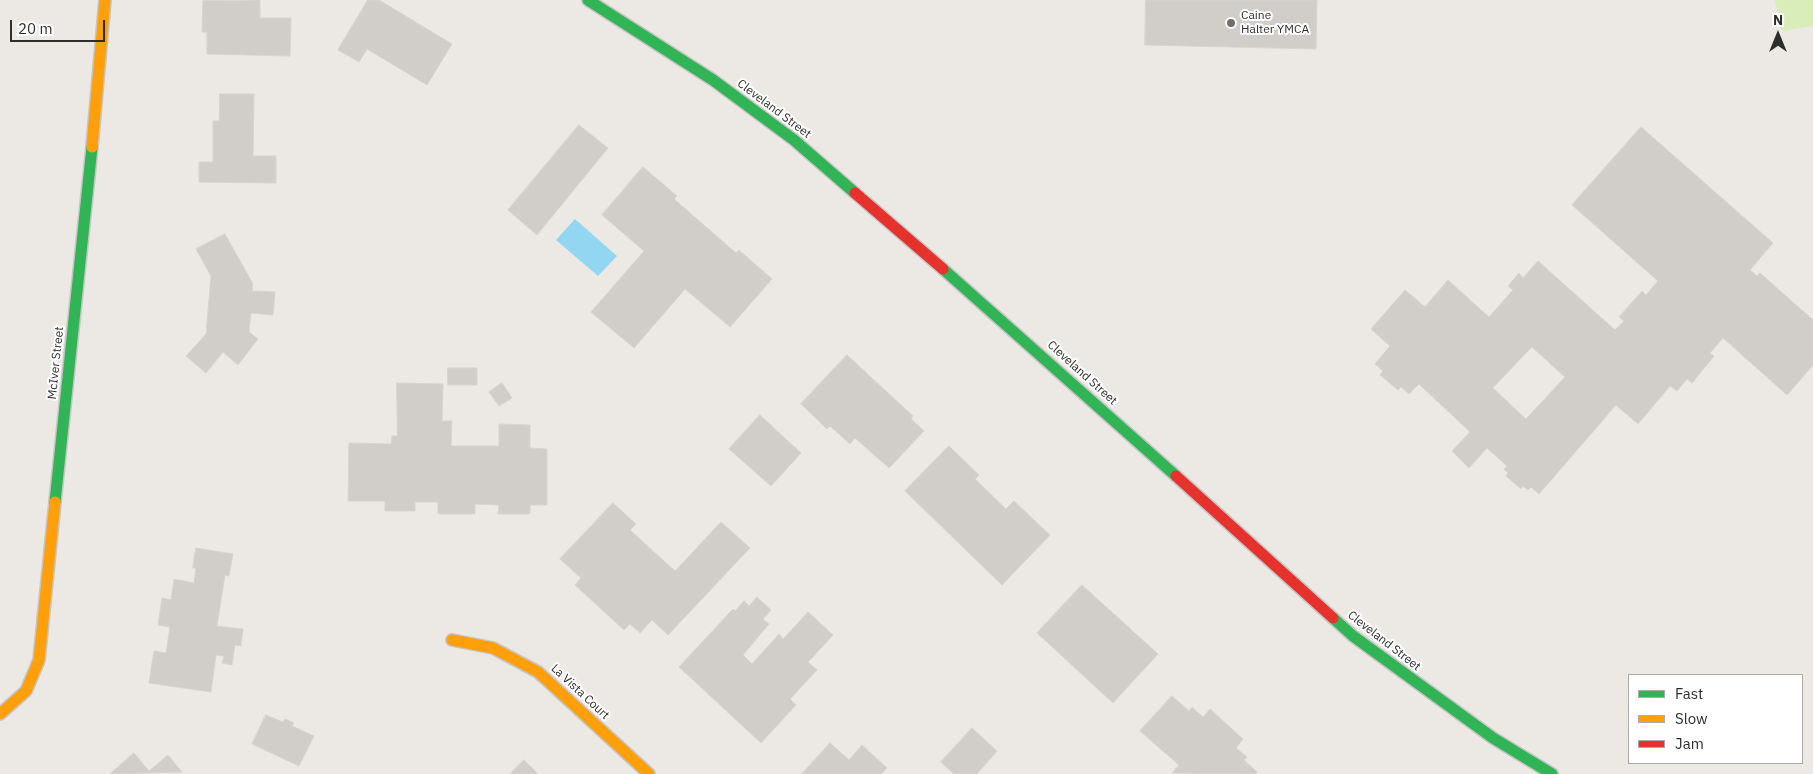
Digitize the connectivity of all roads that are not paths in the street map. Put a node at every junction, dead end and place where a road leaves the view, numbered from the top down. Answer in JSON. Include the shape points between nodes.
{"nodes":[{"id":1,"x":105,"y":0,"type":"edge"},
{"id":2,"x":588,"y":0,"type":"edge"},
{"id":3,"x":452,"y":640,"type":"dead end"},
{"id":4,"x":0,"y":714,"type":"edge"},
{"id":5,"x":649,"y":774,"type":"edge"},
{"id":6,"x":1552,"y":774,"type":"edge"}],
"edges":[{"from":1,"to":4,"type":"street","name":"McIver Street","via":[[102,58],[39,660],[34,683],[18,702]]},
{"from":2,"to":6,"type":"street","name":"Cleveland Street","via":[[713,80],[794,140],[1052,364],[1353,636],[1493,738]]},
{"from":3,"to":5,"type":"street","name":"La Vista Court","via":[[493,648],[538,672]]}]}
